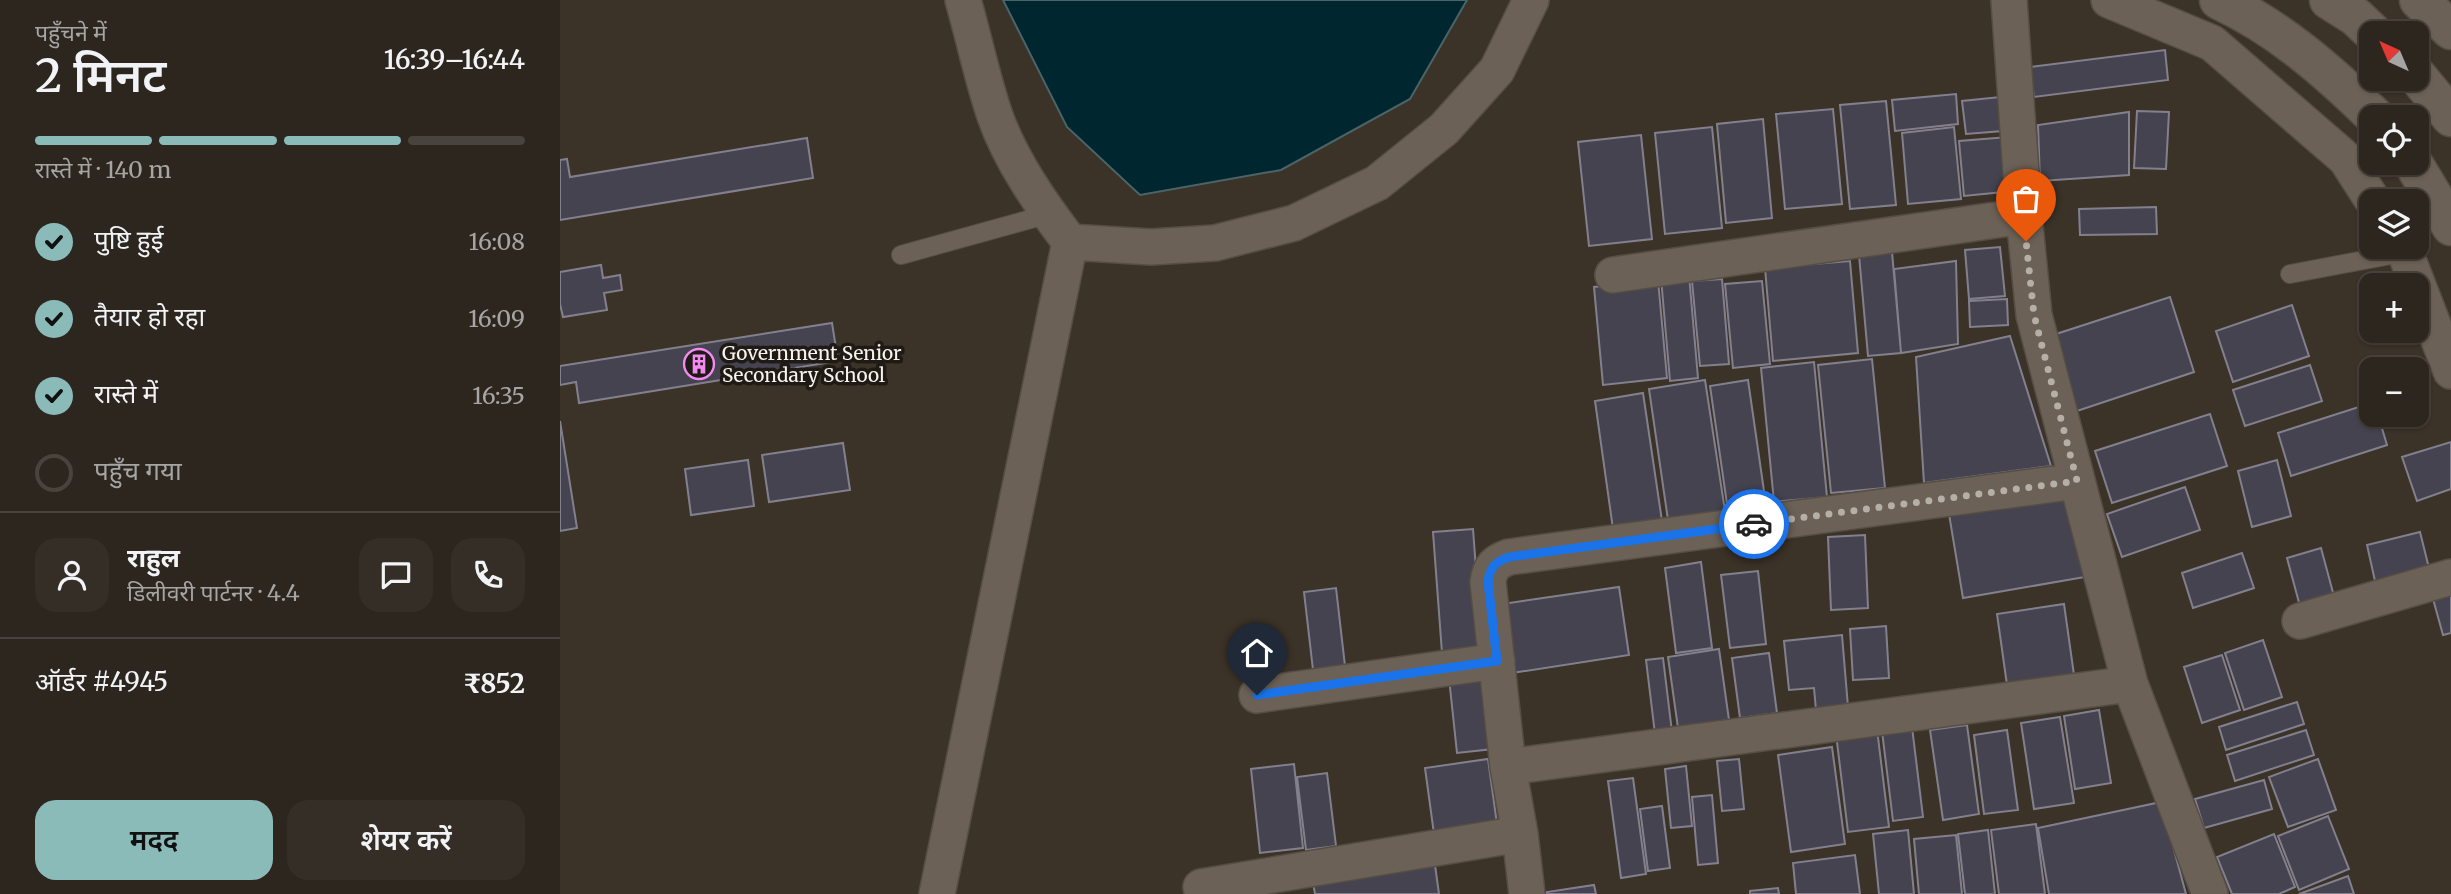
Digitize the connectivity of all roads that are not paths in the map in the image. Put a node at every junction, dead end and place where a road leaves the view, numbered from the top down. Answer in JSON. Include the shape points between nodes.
{"nodes":[{"id":1,"x":963,"y":0,"type":"edge"},
{"id":2,"x":1531,"y":0,"type":"edge"},
{"id":3,"x":2009,"y":0,"type":"edge"},
{"id":4,"x":2109,"y":0,"type":"edge"},
{"id":5,"x":2219,"y":0,"type":"edge"},
{"id":6,"x":2329,"y":0,"type":"edge"},
{"id":7,"x":2419,"y":0,"type":"edge"},
{"id":8,"x":2360,"y":21,"type":"edge"},
{"id":9,"x":2451,"y":30,"type":"edge"},
{"id":10,"x":2429,"y":90,"type":"edge"},
{"id":11,"x":2362,"y":105,"type":"edge"},
{"id":12,"x":2451,"y":117,"type":"edge"},
{"id":13,"x":2420,"y":175,"type":"edge"},
{"id":14,"x":2365,"y":189,"type":"edge"},
{"id":15,"x":1049,"y":214,"type":"junction"},
{"id":16,"x":2024,"y":216,"type":"junction"},
{"id":17,"x":2451,"y":226,"type":"edge"},
{"id":18,"x":1070,"y":242,"type":"junction"},
{"id":19,"x":901,"y":255,"type":"dead end"},
{"id":20,"x":2359,"y":259,"type":"edge"},
{"id":21,"x":2409,"y":259,"type":"edge"},
{"id":22,"x":2290,"y":274,"type":"dead end"},
{"id":23,"x":1613,"y":275,"type":"dead end"},
{"id":24,"x":2451,"y":370,"type":"edge"},
{"id":25,"x":2077,"y":481,"type":"junction"},
{"id":26,"x":2451,"y":576,"type":"edge"},
{"id":27,"x":2300,"y":621,"type":"dead end"},
{"id":28,"x":1497,"y":661,"type":"junction"},
{"id":29,"x":2130,"y":684,"type":"junction"},
{"id":30,"x":1257,"y":695,"type":"dead end"},
{"id":31,"x":1508,"y":767,"type":"junction"},
{"id":32,"x":1520,"y":834,"type":"junction"},
{"id":33,"x":1201,"y":887,"type":"dead end"},
{"id":34,"x":937,"y":894,"type":"edge"},
{"id":35,"x":1527,"y":894,"type":"edge"},
{"id":36,"x":2210,"y":894,"type":"edge"}],
"edges":[{"from":1,"to":15,"type":"street","via":[[996,118]]},
{"from":2,"to":18,"type":"street","via":[[1497,70],[1444,129],[1377,183],[1294,223],[1215,243],[1151,247]]},
{"from":3,"to":16,"type":"street"},
{"from":4,"to":14,"type":"street","via":[[2212,43],[2346,159]]},
{"from":5,"to":11,"type":"street","via":[[2300,48]]},
{"from":6,"to":8,"type":"street"},
{"from":7,"to":9,"type":"street"},
{"from":10,"to":12,"type":"street"},
{"from":13,"to":17,"type":"street"},
{"from":15,"to":18,"type":"street"},
{"from":15,"to":19,"type":"lane"},
{"from":16,"to":23,"type":"street"},
{"from":16,"to":25,"type":"street","via":[[2034,315]]},
{"from":18,"to":34,"type":"street"},
{"from":20,"to":22,"type":"lane"},
{"from":21,"to":24,"type":"street"},
{"from":25,"to":28,"type":"street","via":[[1509,557],[1490,569],[1488,582]]},
{"from":25,"to":29,"type":"street"},
{"from":26,"to":27,"type":"street"},
{"from":28,"to":30,"type":"street"},
{"from":28,"to":31,"type":"street"},
{"from":29,"to":31,"type":"street"},
{"from":29,"to":36,"type":"street"},
{"from":31,"to":32,"type":"street"},
{"from":32,"to":33,"type":"street"},
{"from":32,"to":35,"type":"street"}]}
